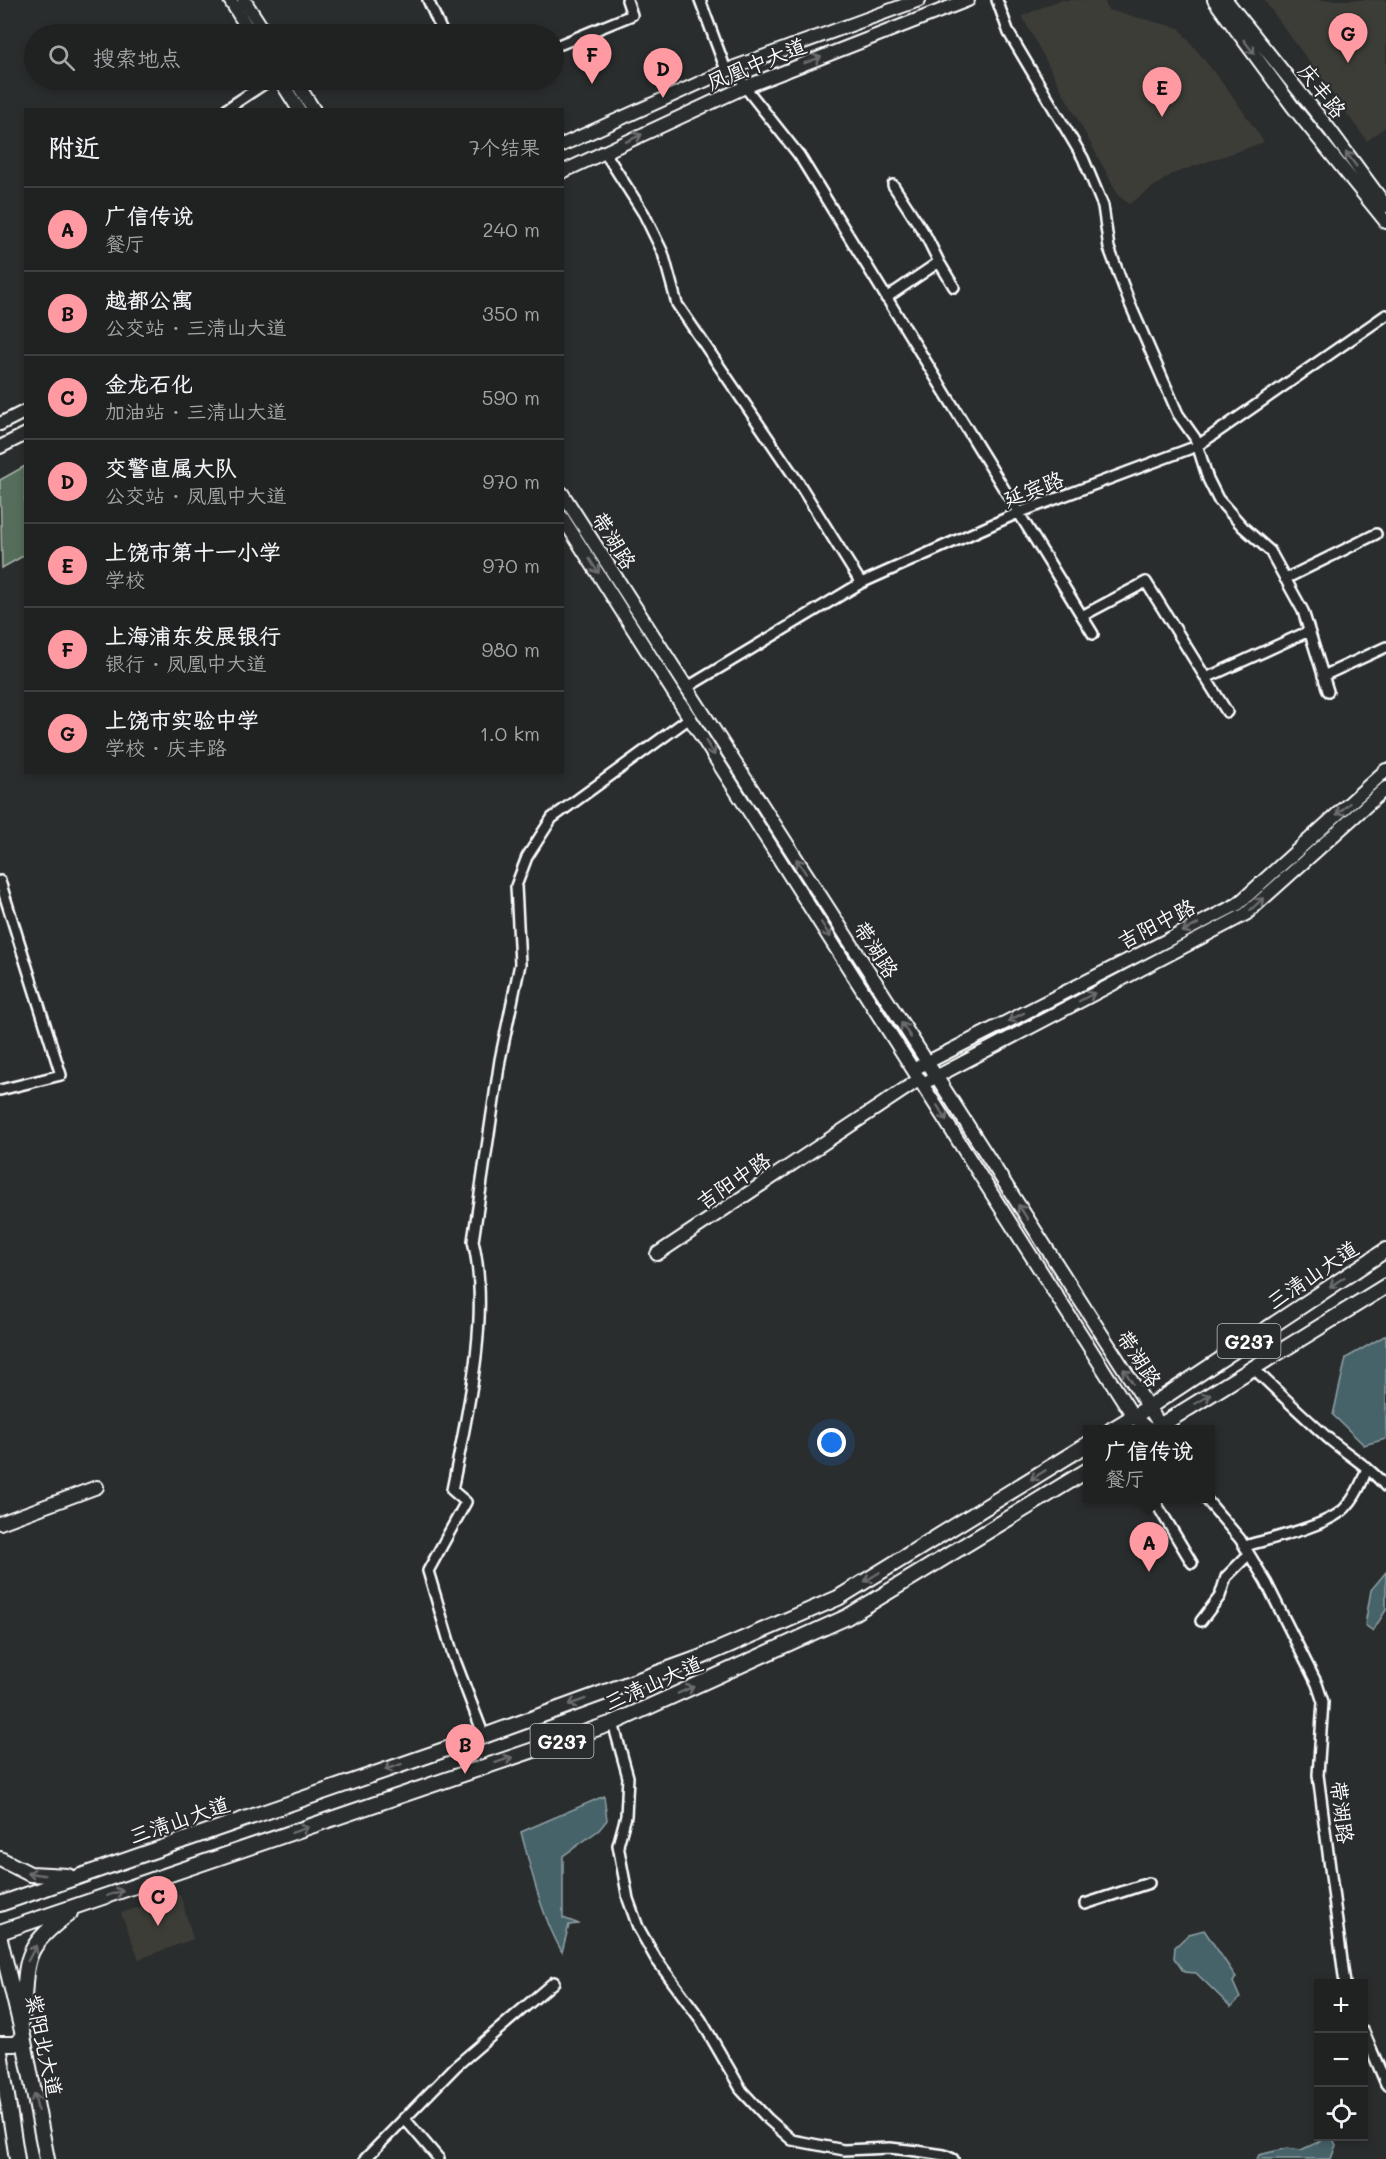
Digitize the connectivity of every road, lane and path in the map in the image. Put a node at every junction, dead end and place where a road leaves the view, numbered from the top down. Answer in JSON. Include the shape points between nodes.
{"nodes":[{"id":1,"x":230,"y":0,"type":"edge"},
{"id":2,"x":244,"y":0,"type":"edge"},
{"id":3,"x":428,"y":0,"type":"edge"},
{"id":4,"x":627,"y":0,"type":"edge"},
{"id":5,"x":700,"y":0,"type":"edge"},
{"id":6,"x":919,"y":0,"type":"edge"},
{"id":7,"x":968,"y":0,"type":"edge"},
{"id":8,"x":997,"y":0,"type":"edge"},
{"id":9,"x":1214,"y":0,"type":"edge"},
{"id":10,"x":1226,"y":0,"type":"edge"},
{"id":11,"x":245,"y":24,"type":"edge"},
{"id":12,"x":260,"y":24,"type":"edge"},
{"id":13,"x":439,"y":24,"type":"edge"},
{"id":14,"x":564,"y":43,"type":"edge"},
{"id":15,"x":731,"y":69,"type":"junction"},
{"id":16,"x":745,"y":87,"type":"junction"},
{"id":17,"x":255,"y":90,"type":"edge"},
{"id":18,"x":286,"y":90,"type":"edge"},
{"id":19,"x":301,"y":90,"type":"edge"},
{"id":20,"x":228,"y":108,"type":"edge"},
{"id":21,"x":298,"y":108,"type":"edge"},
{"id":22,"x":313,"y":108,"type":"edge"},
{"id":23,"x":564,"y":144,"type":"edge"},
{"id":24,"x":604,"y":152,"type":"junction"},
{"id":25,"x":564,"y":171,"type":"edge"},
{"id":26,"x":893,"y":185,"type":"dead end"},
{"id":27,"x":1386,"y":206,"type":"edge"},
{"id":28,"x":1386,"y":222,"type":"edge"},
{"id":29,"x":939,"y":262,"type":"junction"},
{"id":30,"x":954,"y":287,"type":"dead end"},
{"id":31,"x":886,"y":298,"type":"junction"},
{"id":32,"x":1386,"y":315,"type":"edge"},
{"id":33,"x":24,"y":412,"type":"edge"},
{"id":34,"x":0,"y":424,"type":"edge"},
{"id":35,"x":24,"y":435,"type":"edge"},
{"id":36,"x":1197,"y":446,"type":"junction"},
{"id":37,"x":0,"y":447,"type":"edge"},
{"id":38,"x":564,"y":496,"type":"edge"},
{"id":39,"x":1018,"y":513,"type":"junction"},
{"id":40,"x":564,"y":520,"type":"edge"},
{"id":41,"x":1376,"y":534,"type":"dead end"},
{"id":42,"x":1285,"y":579,"type":"junction"},
{"id":43,"x":861,"y":583,"type":"junction"},
{"id":44,"x":1082,"y":616,"type":"junction"},
{"id":45,"x":1309,"y":631,"type":"junction"},
{"id":46,"x":1093,"y":634,"type":"dead end"},
{"id":47,"x":1386,"y":647,"type":"edge"},
{"id":48,"x":1323,"y":676,"type":"junction"},
{"id":49,"x":1206,"y":678,"type":"junction"},
{"id":50,"x":686,"y":688,"type":"junction"},
{"id":51,"x":1328,"y":690,"type":"dead end"},
{"id":52,"x":1227,"y":712,"type":"dead end"},
{"id":53,"x":691,"y":717,"type":"junction"},
{"id":54,"x":1386,"y":770,"type":"edge"},
{"id":55,"x":1386,"y":788,"type":"edge"},
{"id":56,"x":0,"y":881,"type":"edge"},
{"id":57,"x":3,"y":901,"type":"edge"},
{"id":58,"x":927,"y":1062,"type":"junction"},
{"id":59,"x":936,"y":1077,"type":"junction"},
{"id":60,"x":920,"y":1078,"type":"junction"},
{"id":61,"x":0,"y":1090,"type":"edge"},
{"id":62,"x":1386,"y":1250,"type":"edge"},
{"id":63,"x":657,"y":1254,"type":"dead end"},
{"id":64,"x":1386,"y":1286,"type":"edge"},
{"id":65,"x":1254,"y":1368,"type":"junction"},
{"id":66,"x":1149,"y":1407,"type":"junction"},
{"id":67,"x":1133,"y":1416,"type":"junction"},
{"id":68,"x":1119,"y":1425,"type":"edge"},
{"id":69,"x":1149,"y":1425,"type":"edge"},
{"id":70,"x":1153,"y":1425,"type":"edge"},
{"id":71,"x":1159,"y":1425,"type":"edge"},
{"id":72,"x":1083,"y":1447,"type":"edge"},
{"id":73,"x":1367,"y":1468,"type":"junction"},
{"id":74,"x":1083,"y":1473,"type":"edge"},
{"id":75,"x":97,"y":1487,"type":"dead end"},
{"id":76,"x":1386,"y":1487,"type":"edge"},
{"id":77,"x":1156,"y":1503,"type":"edge"},
{"id":78,"x":1209,"y":1503,"type":"edge"},
{"id":79,"x":0,"y":1523,"type":"edge"},
{"id":80,"x":1247,"y":1550,"type":"junction"},
{"id":81,"x":1192,"y":1563,"type":"dead end"},
{"id":82,"x":1201,"y":1622,"type":"dead end"},
{"id":83,"x":613,"y":1724,"type":"junction"},
{"id":84,"x":484,"y":1736,"type":"junction"},
{"id":85,"x":0,"y":1859,"type":"edge"},
{"id":86,"x":76,"y":1877,"type":"junction"},
{"id":87,"x":1149,"y":1883,"type":"dead end"},
{"id":88,"x":0,"y":1904,"type":"edge"},
{"id":89,"x":1085,"y":1904,"type":"dead end"},
{"id":90,"x":81,"y":1905,"type":"junction"},
{"id":91,"x":0,"y":1932,"type":"edge"},
{"id":92,"x":0,"y":1939,"type":"edge"},
{"id":93,"x":1344,"y":1979,"type":"edge"},
{"id":94,"x":554,"y":1982,"type":"dead end"},
{"id":95,"x":1364,"y":2033,"type":"edge"},
{"id":96,"x":23,"y":2034,"type":"junction"},
{"id":97,"x":0,"y":2044,"type":"edge"},
{"id":98,"x":27,"y":2054,"type":"junction"},
{"id":99,"x":1,"y":2056,"type":"edge"},
{"id":100,"x":1386,"y":2084,"type":"edge"},
{"id":101,"x":404,"y":2118,"type":"junction"},
{"id":102,"x":17,"y":2159,"type":"edge"},
{"id":103,"x":47,"y":2159,"type":"edge"},
{"id":104,"x":365,"y":2159,"type":"edge"},
{"id":105,"x":439,"y":2159,"type":"edge"},
{"id":106,"x":953,"y":2159,"type":"edge"}],
"edges":[{"from":1,"to":11,"type":"main road"},
{"from":2,"to":12,"type":"main road"},
{"from":3,"to":13,"type":"street"},
{"from":4,"to":14,"type":"street","via":[[632,15]]},
{"from":5,"to":15,"type":"street"},
{"from":6,"to":15,"type":"main road","name":"凤凰中大道"},
{"from":16,"to":7,"type":"main road","name":"凤凰中大道","one_way":true},
{"from":8,"to":36,"type":"street","via":[[1009,33],[1083,158],[1103,206],[1109,248],[1130,304],[1178,414]]},
{"from":9,"to":28,"type":"main road","one_way":true,"via":[[1293,107]]},
{"from":27,"to":10,"type":"main road","name":"庆丰路","one_way":true},
{"from":15,"to":16,"type":"street"},
{"from":15,"to":23,"type":"main road","name":"凤凰中大道"},
{"from":24,"to":16,"type":"main road","name":"凤凰中大道","one_way":true},
{"from":16,"to":31,"type":"street","via":[[799,155]]},
{"from":17,"to":20,"type":"street"},
{"from":18,"to":21,"type":"main road"},
{"from":19,"to":22,"type":"main road"},
{"from":24,"to":25,"type":"main road","name":"凤凰中大道"},
{"from":24,"to":43,"type":"street","via":[[644,214],[663,253],[677,304],[798,482]]},
{"from":26,"to":29,"type":"street"},
{"from":29,"to":30,"type":"street"},
{"from":29,"to":31,"type":"street"},
{"from":31,"to":39,"type":"street"},
{"from":32,"to":36,"type":"street","name":"延宾路"},
{"from":33,"to":34,"type":"main road"},
{"from":35,"to":37,"type":"main road"},
{"from":36,"to":39,"type":"street","name":"延宾路"},
{"from":36,"to":42,"type":"street","via":[[1218,499],[1270,551]]},
{"from":38,"to":50,"type":"main road","name":"带湖路"},
{"from":39,"to":43,"type":"street","name":"延宾路"},
{"from":39,"to":44,"type":"street"},
{"from":40,"to":53,"type":"main road","name":"带湖路","one_way":true},
{"from":41,"to":42,"type":"street"},
{"from":42,"to":45,"type":"street"},
{"from":43,"to":50,"type":"street","name":"延宾路"},
{"from":44,"to":46,"type":"street"},
{"from":44,"to":49,"type":"street","via":[[1146,582]]},
{"from":45,"to":48,"type":"street"},
{"from":45,"to":49,"type":"street"},
{"from":47,"to":48,"type":"street"},
{"from":48,"to":51,"type":"street"},
{"from":49,"to":52,"type":"street"},
{"from":58,"to":50,"type":"main road","name":"带湖路","one_way":true},
{"from":53,"to":60,"type":"main road","name":"带湖路","one_way":true},
{"from":53,"to":84,"type":"street","via":[[552,818],[527,857],[516,886],[520,964],[500,1060],[473,1241],[479,1267],[475,1360],[452,1490],[466,1502],[428,1571],[453,1655]]},
{"from":54,"to":58,"type":"main road","name":"吉阳中路","one_way":true,"via":[[1238,904]]},
{"from":59,"to":55,"type":"main road","name":"吉阳中路","one_way":true,"via":[[1245,914]]},
{"from":56,"to":57,"type":"street"},
{"from":57,"to":61,"type":"street","via":[[60,1075]]},
{"from":58,"to":59,"type":"main road","name":"带湖路"},
{"from":58,"to":60,"type":"main road","name":"吉阳中路"},
{"from":59,"to":60,"type":"main road","name":"吉阳中路"},
{"from":66,"to":59,"type":"main road","name":"带湖路","one_way":true},
{"from":60,"to":63,"type":"main road","name":"吉阳中路"},
{"from":60,"to":67,"type":"main road","name":"带湖路","one_way":true},
{"from":62,"to":66,"type":"highway","name":"三清山大道","number":"G237","one_way":true},
{"from":64,"to":65,"type":"highway","number":"G237"},
{"from":71,"to":65,"type":"highway","number":"G237","one_way":true},
{"from":65,"to":73,"type":"street","via":[[1319,1430]]},
{"from":66,"to":67,"type":"highway","name":"三清山大道","number":"G237"},
{"from":66,"to":70,"type":"main road","name":"带湖路"},
{"from":67,"to":68,"type":"highway","name":"三清山大道","number":"G237"},
{"from":67,"to":69,"type":"main road","name":"带湖路"},
{"from":72,"to":84,"type":"highway","name":"三清山大道","number":"G237","one_way":true,"via":[[838,1598],[699,1658]]},
{"from":73,"to":76,"type":"street"},
{"from":73,"to":80,"type":"street","via":[[1362,1484],[1343,1510]]},
{"from":83,"to":74,"type":"highway","name":"三清山大道","number":"G237","one_way":true,"via":[[847,1617]]},
{"from":75,"to":79,"type":"main road"},
{"from":77,"to":81,"type":"street"},
{"from":78,"to":80,"type":"street","name":"带湖路"},
{"from":80,"to":82,"type":"street","via":[[1226,1577],[1220,1596]]},
{"from":80,"to":93,"type":"street","name":"带湖路","via":[[1323,1702],[1318,1775]]},
{"from":90,"to":83,"type":"highway","name":"三清山大道","number":"G237","one_way":true},
{"from":83,"to":106,"type":"street","via":[[628,1777],[626,1816],[618,1845],[634,1918],[656,1959],[701,2020],[742,2091],[792,2140],[844,2150],[890,2148]]},
{"from":84,"to":86,"type":"highway","name":"三清山大道","number":"G237","one_way":true},
{"from":86,"to":85,"type":"highway","one_way":true,"via":[[30,1874]]},
{"from":86,"to":88,"type":"highway","name":"三清山大道","number":"G237"},
{"from":87,"to":89,"type":"street"},
{"from":90,"to":91,"type":"highway","name":"三清山大道","number":"G237"},
{"from":96,"to":90,"type":"highway","one_way":true,"via":[[23,1977],[28,1958],[43,1933]]},
{"from":92,"to":96,"type":"highway","name":"紫阳北大道"},
{"from":94,"to":101,"type":"street","via":[[456,2066]]},
{"from":95,"to":100,"type":"street"},
{"from":96,"to":97,"type":"highway","via":[[15,2044]]},
{"from":96,"to":98,"type":"highway","name":"紫阳北大道"},
{"from":98,"to":99,"type":"highway","via":[[16,2048]]},
{"from":103,"to":98,"type":"highway","name":"紫阳北大道","one_way":true},
{"from":99,"to":102,"type":"highway"},
{"from":101,"to":104,"type":"street"},
{"from":101,"to":105,"type":"street"}]}
